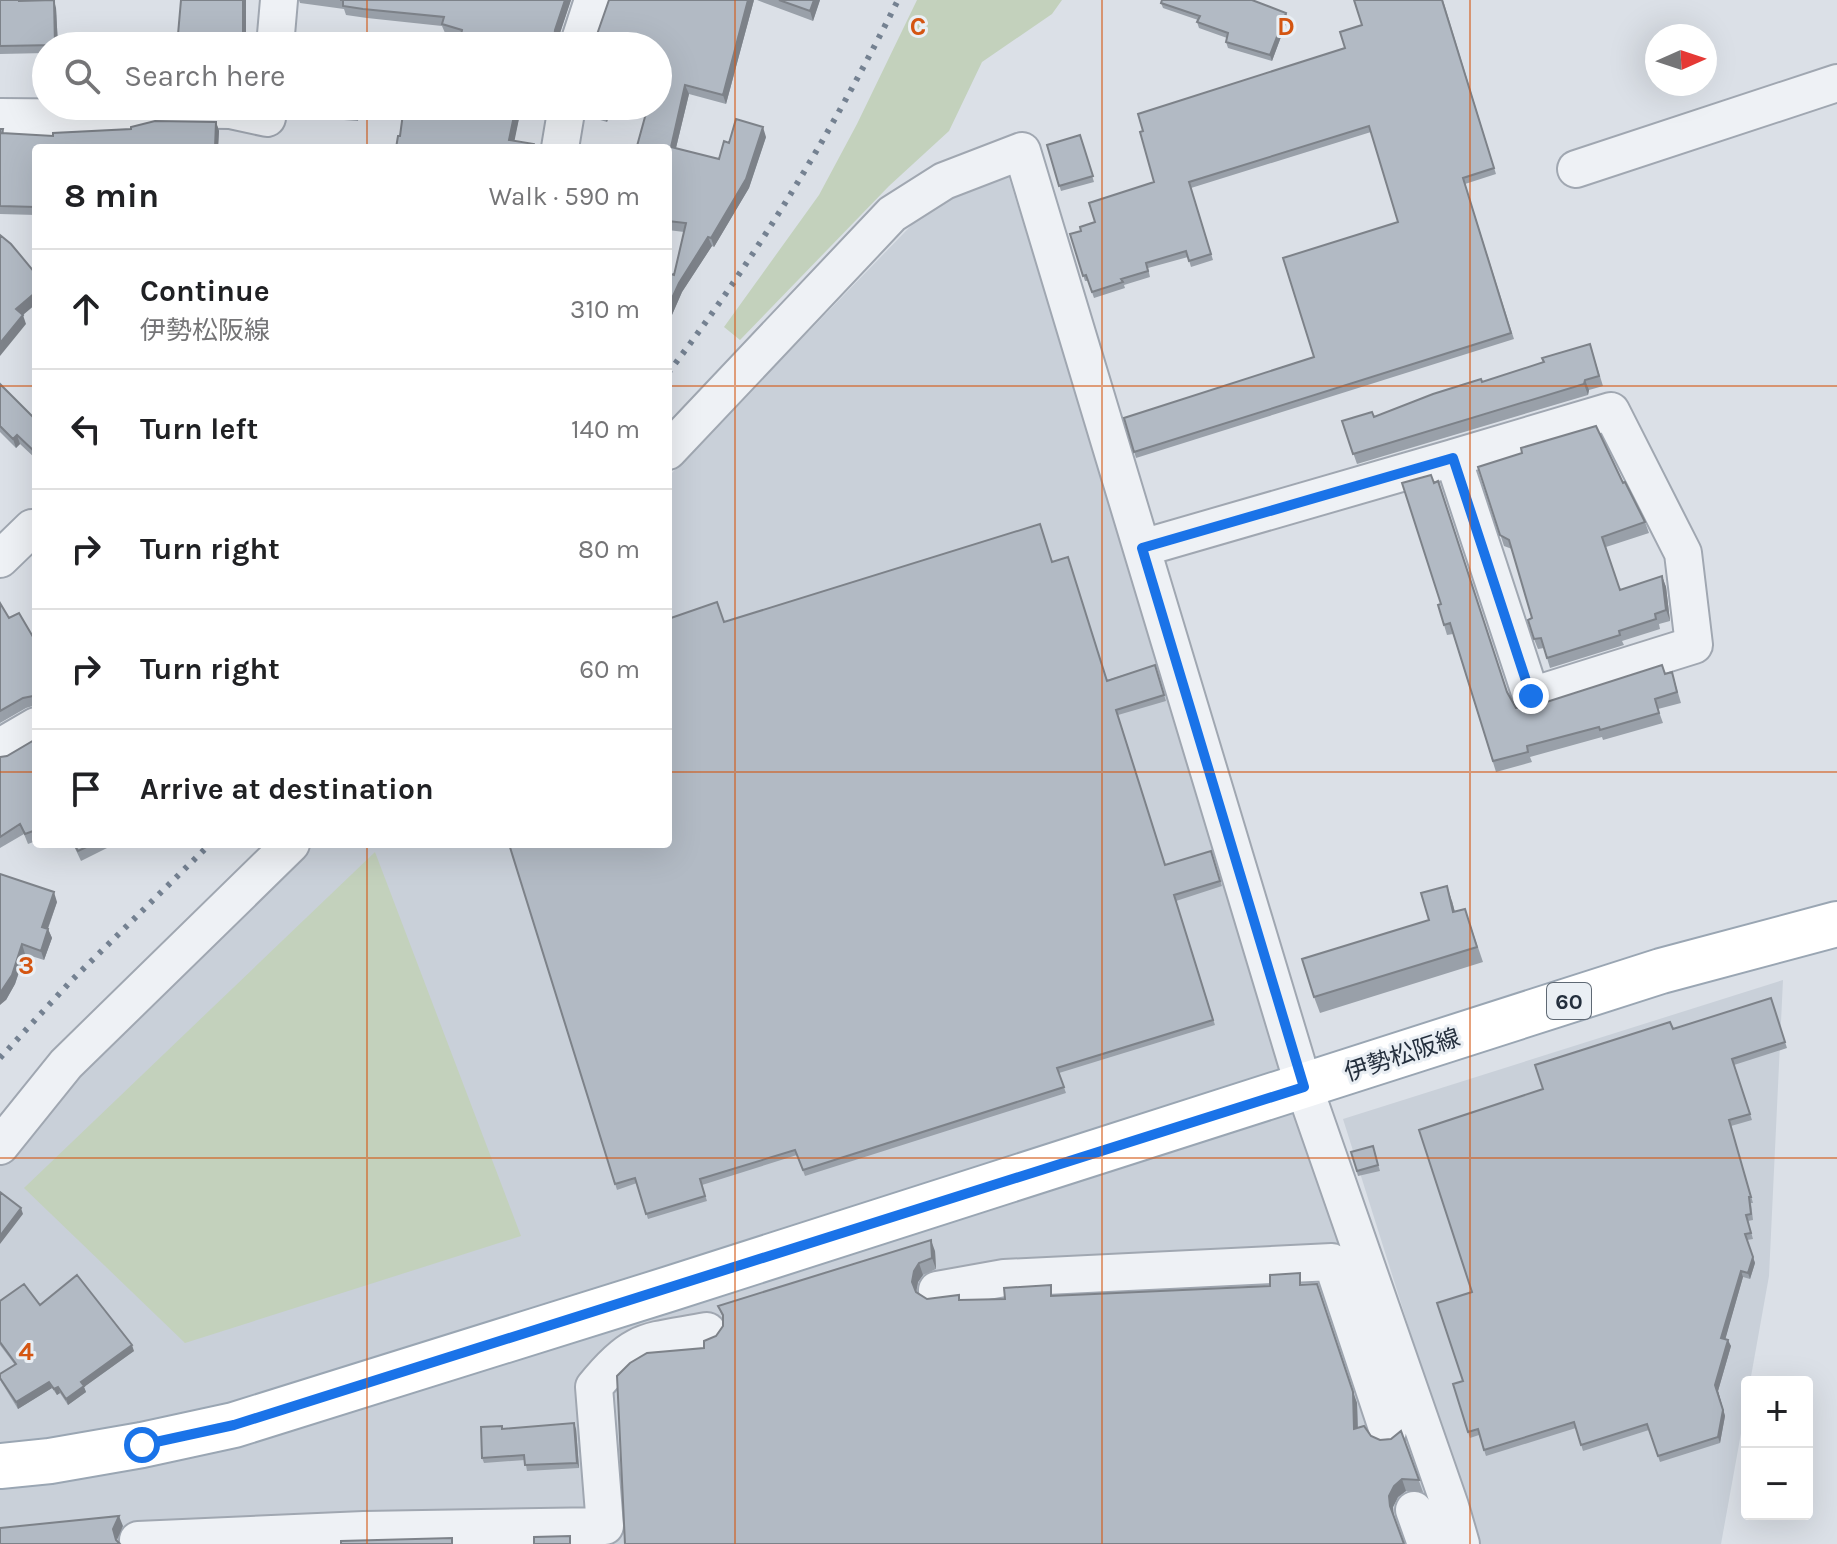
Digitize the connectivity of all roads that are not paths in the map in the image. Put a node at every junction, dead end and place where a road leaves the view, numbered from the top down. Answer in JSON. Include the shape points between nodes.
{"nodes":[{"id":1,"x":279,"y":0,"type":"edge"},
{"id":2,"x":593,"y":0,"type":"edge"},
{"id":3,"x":276,"y":32,"type":"edge"},
{"id":4,"x":583,"y":32,"type":"edge"},
{"id":5,"x":1837,"y":83,"type":"edge"},
{"id":6,"x":0,"y":117,"type":"edge"},
{"id":7,"x":113,"y":120,"type":"edge"},
{"id":8,"x":565,"y":120,"type":"edge"},
{"id":9,"x":83,"y":133,"type":"edge"},
{"id":10,"x":561,"y":144,"type":"edge"},
{"id":11,"x":1576,"y":169,"type":"dead end"},
{"id":12,"x":672,"y":447,"type":"edge"},
{"id":13,"x":1453,"y":458,"type":"junction"},
{"id":14,"x":32,"y":528,"type":"dead end"},
{"id":15,"x":1142,"y":548,"type":"junction"},
{"id":16,"x":0,"y":559,"type":"edge"},
{"id":17,"x":32,"y":728,"type":"edge"},
{"id":18,"x":0,"y":747,"type":"edge"},
{"id":19,"x":287,"y":848,"type":"edge"},
{"id":20,"x":1837,"y":924,"type":"edge"},
{"id":21,"x":1304,"y":1087,"type":"junction"},
{"id":22,"x":0,"y":1146,"type":"edge"},
{"id":23,"x":937,"y":1290,"type":"dead end"},
{"id":24,"x":707,"y":1331,"type":"dead end"},
{"id":25,"x":1388,"y":1431,"type":"dead end"},
{"id":26,"x":0,"y":1466,"type":"edge"},
{"id":27,"x":1414,"y":1510,"type":"dead end"},
{"id":28,"x":605,"y":1535,"type":"edge"},
{"id":29,"x":138,"y":1540,"type":"dead end"},
{"id":30,"x":1426,"y":1544,"type":"edge"},
{"id":31,"x":1461,"y":1544,"type":"edge"}],
"edges":[{"from":1,"to":3,"type":"street"},
{"from":2,"to":4,"type":"street"},
{"from":5,"to":11,"type":"street"},
{"from":6,"to":9,"type":"street"},
{"from":7,"to":9,"type":"street"},
{"from":8,"to":10,"type":"street"},
{"from":12,"to":15,"type":"street","via":[[892,214],[944,181],[1022,151]]},
{"from":13,"to":13,"type":"street","via":[[1611,411],[1683,553],[1694,645],[1531,696]]},
{"from":13,"to":15,"type":"street"},
{"from":14,"to":16,"type":"street"},
{"from":15,"to":21,"type":"street"},
{"from":17,"to":18,"type":"street"},
{"from":19,"to":22,"type":"street","via":[[66,1064]]},
{"from":20,"to":21,"type":"main road","name":"伊勢松阪線","number":"60","via":[[1661,971]]},
{"from":21,"to":26,"type":"main road","name":"伊勢松阪線","number":"60","via":[[234,1425],[111,1451]]},
{"from":21,"to":31,"type":"street"},
{"from":23,"to":25,"type":"street","via":[[1004,1278],[1332,1262]]},
{"from":24,"to":28,"type":"street","via":[[641,1343],[616,1360],[594,1387]]},
{"from":27,"to":30,"type":"street"},
{"from":28,"to":29,"type":"street","via":[[364,1530]]}]}
